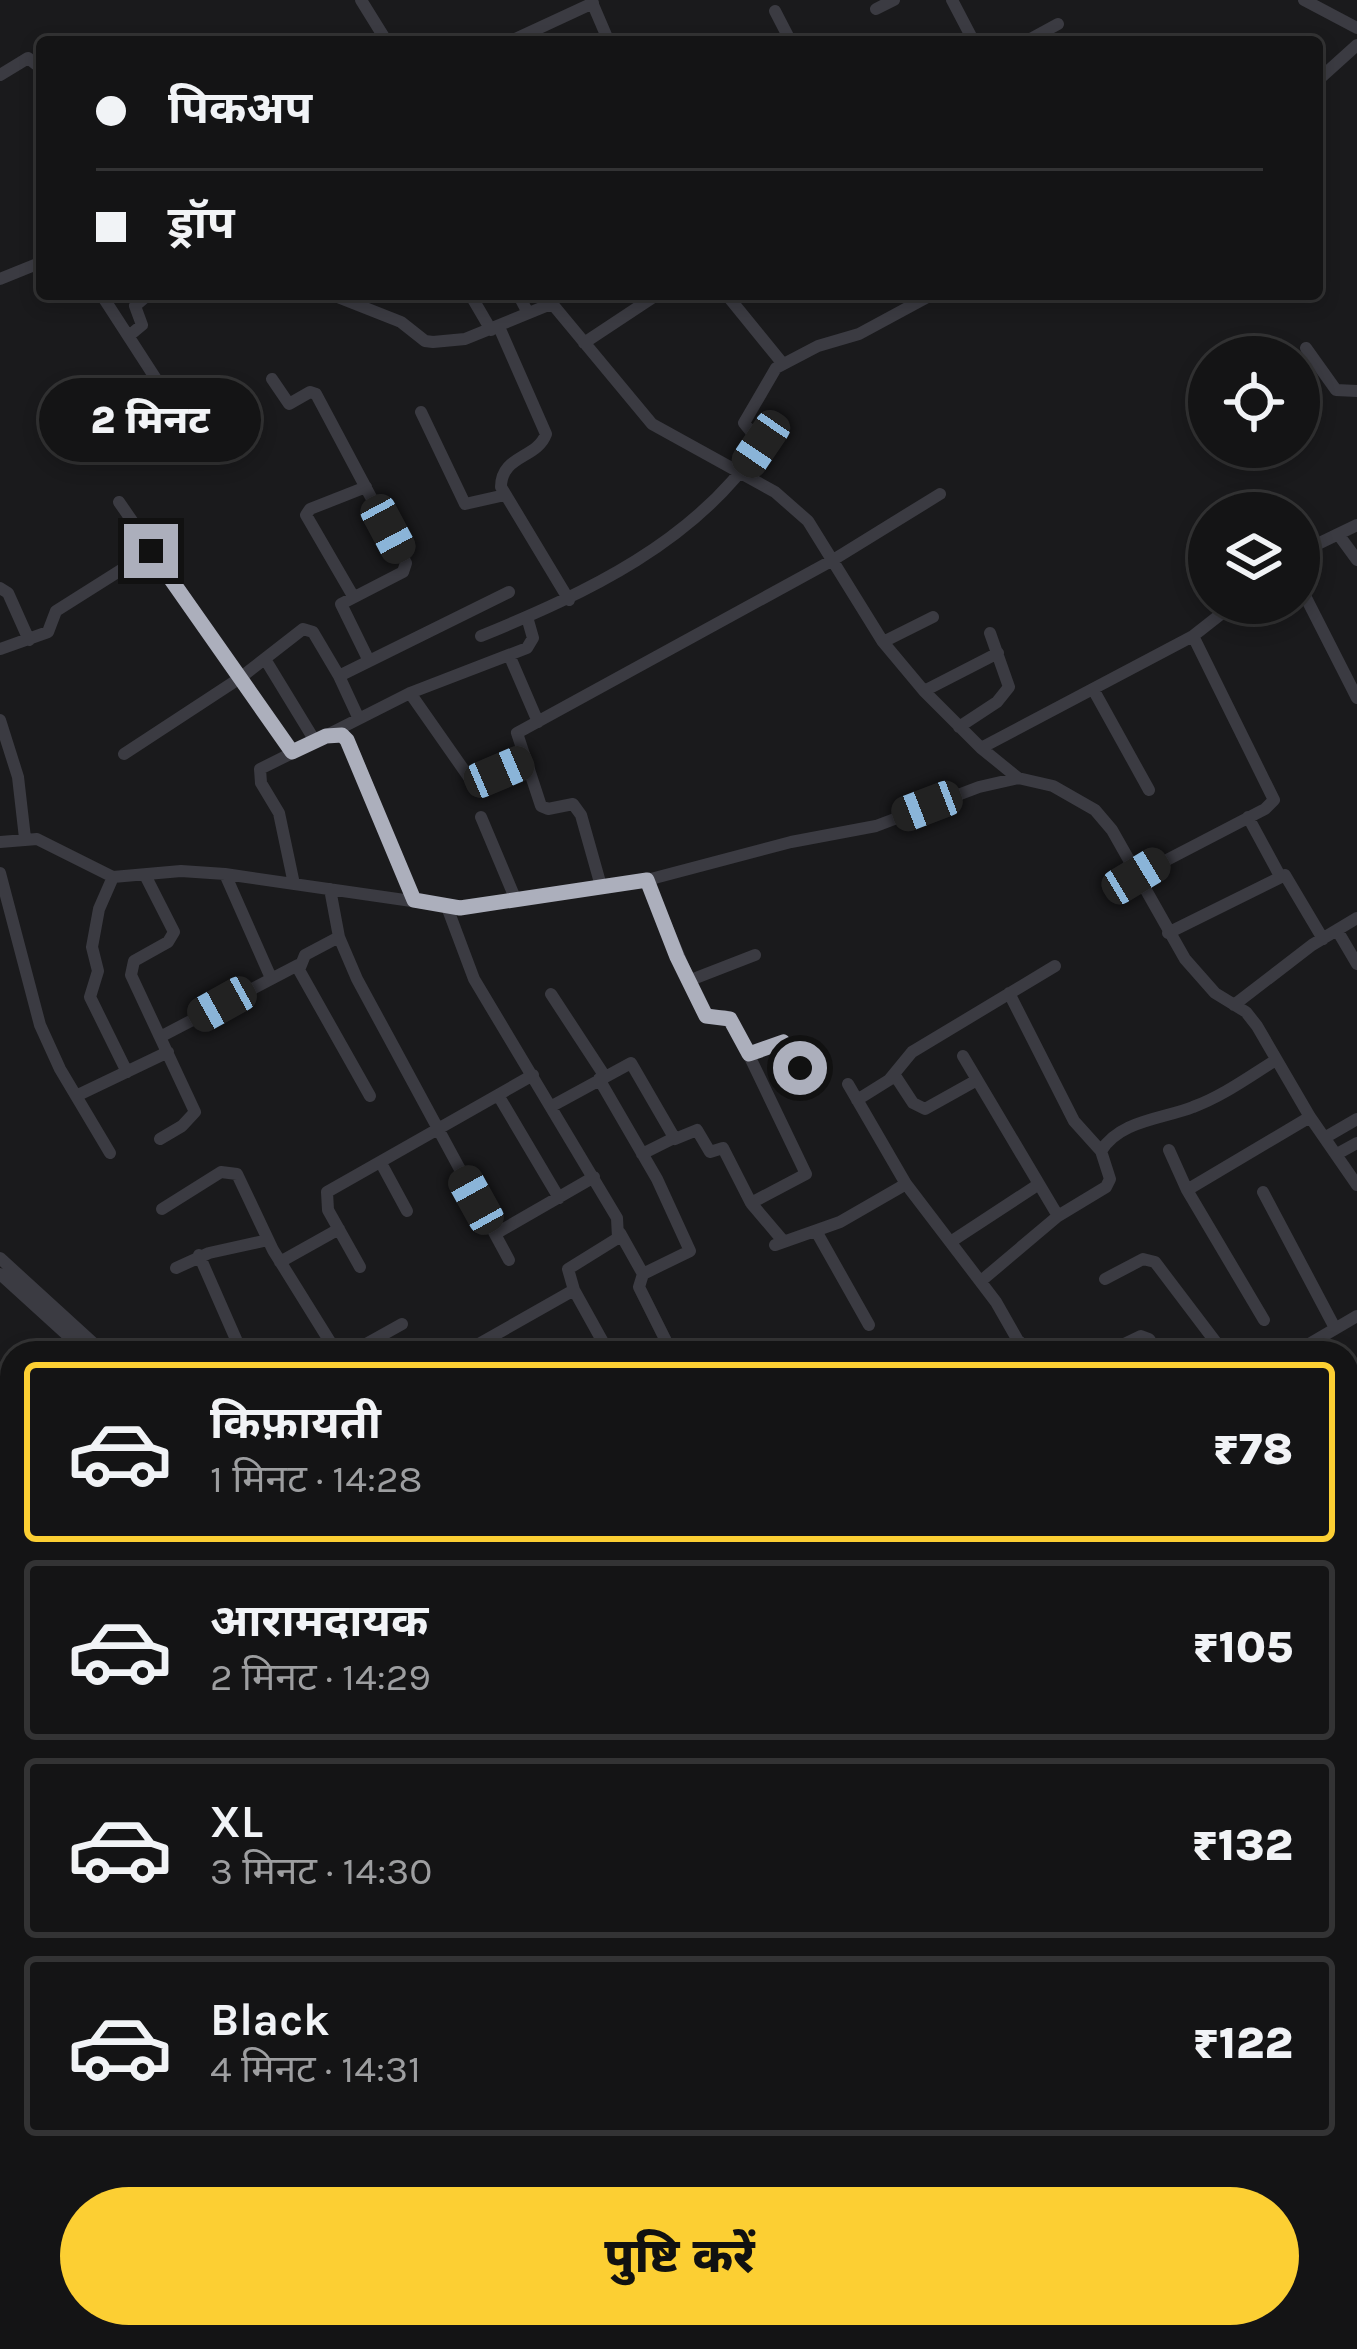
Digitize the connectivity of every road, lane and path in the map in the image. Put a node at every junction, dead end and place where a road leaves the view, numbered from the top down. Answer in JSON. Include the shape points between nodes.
{"nodes":[{"id":1,"x":361,"y":0,"type":"edge"},
{"id":2,"x":894,"y":0,"type":"edge"},
{"id":3,"x":952,"y":0,"type":"edge"},
{"id":4,"x":1304,"y":0,"type":"edge"},
{"id":5,"x":592,"y":1,"type":"edge"},
{"id":6,"x":876,"y":9,"type":"dead end"},
{"id":7,"x":775,"y":11,"type":"dead end"},
{"id":8,"x":1058,"y":23,"type":"dead end"},
{"id":9,"x":1357,"y":28,"type":"edge"},
{"id":10,"x":383,"y":36,"type":"edge"},
{"id":11,"x":521,"y":36,"type":"edge"},
{"id":12,"x":607,"y":36,"type":"edge"},
{"id":13,"x":788,"y":36,"type":"edge"},
{"id":14,"x":971,"y":36,"type":"edge"},
{"id":15,"x":1035,"y":36,"type":"edge"},
{"id":16,"x":1357,"y":45,"type":"edge"},
{"id":17,"x":36,"y":64,"type":"edge"},
{"id":18,"x":0,"y":75,"type":"edge"},
{"id":19,"x":1323,"y":76,"type":"edge"},
{"id":20,"x":36,"y":264,"type":"edge"},
{"id":21,"x":0,"y":279,"type":"edge"},
{"id":22,"x":105,"y":300,"type":"edge"},
{"id":23,"x":142,"y":300,"type":"edge"},
{"id":24,"x":344,"y":300,"type":"edge"},
{"id":25,"x":474,"y":300,"type":"edge"},
{"id":26,"x":521,"y":300,"type":"edge"},
{"id":27,"x":649,"y":300,"type":"edge"},
{"id":28,"x":732,"y":300,"type":"edge"},
{"id":29,"x":922,"y":300,"type":"edge"},
{"id":30,"x":528,"y":313,"type":"junction"},
{"id":31,"x":495,"y":329,"type":"junction"},
{"id":32,"x":130,"y":335,"type":"junction"},
{"id":33,"x":584,"y":343,"type":"junction"},
{"id":34,"x":783,"y":364,"type":"junction"},
{"id":35,"x":1320,"y":367,"type":"edge"},
{"id":36,"x":272,"y":379,"type":"dead end"},
{"id":37,"x":1357,"y":391,"type":"edge"},
{"id":38,"x":247,"y":400,"type":"dead end"},
{"id":39,"x":421,"y":412,"type":"dead end"},
{"id":40,"x":189,"y":430,"type":"junction"},
{"id":41,"x":163,"y":445,"type":"dead end"},
{"id":42,"x":742,"y":472,"type":"junction"},
{"id":43,"x":366,"y":487,"type":"junction"},
{"id":44,"x":940,"y":494,"type":"dead end"},
{"id":45,"x":505,"y":495,"type":"junction"},
{"id":46,"x":119,"y":502,"type":"dead end"},
{"id":47,"x":1357,"y":524,"type":"edge"},
{"id":48,"x":1338,"y":534,"type":"junction"},
{"id":49,"x":1320,"y":543,"type":"edge"},
{"id":50,"x":151,"y":551,"type":"junction"},
{"id":51,"x":833,"y":560,"type":"junction"},
{"id":52,"x":1357,"y":560,"type":"edge"},
{"id":53,"x":0,"y":588,"type":"edge"},
{"id":54,"x":508,"y":592,"type":"dead end"},
{"id":55,"x":352,"y":596,"type":"junction"},
{"id":56,"x":569,"y":600,"type":"junction"},
{"id":57,"x":527,"y":617,"type":"junction"},
{"id":58,"x":933,"y":617,"type":"dead end"},
{"id":59,"x":1208,"y":624,"type":"edge"},
{"id":60,"x":1319,"y":624,"type":"edge"},
{"id":61,"x":990,"y":633,"type":"dead end"},
{"id":62,"x":481,"y":636,"type":"dead end"},
{"id":63,"x":1193,"y":636,"type":"junction"},
{"id":64,"x":28,"y":640,"type":"junction"},
{"id":65,"x":883,"y":642,"type":"junction"},
{"id":66,"x":0,"y":649,"type":"edge"},
{"id":67,"x":998,"y":653,"type":"junction"},
{"id":68,"x":509,"y":657,"type":"junction"},
{"id":69,"x":265,"y":659,"type":"junction"},
{"id":70,"x":369,"y":661,"type":"junction"},
{"id":71,"x":339,"y":676,"type":"junction"},
{"id":72,"x":240,"y":678,"type":"junction"},
{"id":73,"x":1093,"y":689,"type":"junction"},
{"id":74,"x":924,"y":692,"type":"junction"},
{"id":75,"x":410,"y":693,"type":"junction"},
{"id":76,"x":1357,"y":698,"type":"edge"},
{"id":77,"x":358,"y":717,"type":"junction"},
{"id":78,"x":0,"y":720,"type":"edge"},
{"id":79,"x":538,"y":722,"type":"junction"},
{"id":80,"x":959,"y":727,"type":"junction"},
{"id":81,"x":320,"y":739,"type":"junction"},
{"id":82,"x":981,"y":748,"type":"junction"},
{"id":83,"x":292,"y":752,"type":"junction"},
{"id":84,"x":124,"y":754,"type":"dead end"},
{"id":85,"x":524,"y":762,"type":"junction"},
{"id":86,"x":1018,"y":778,"type":"junction"},
{"id":87,"x":1149,"y":790,"type":"dead end"},
{"id":88,"x":481,"y":817,"type":"dead end"},
{"id":89,"x":1248,"y":817,"type":"junction"},
{"id":90,"x":25,"y":838,"type":"junction"},
{"id":91,"x":0,"y":842,"type":"edge"},
{"id":92,"x":0,"y":872,"type":"edge"},
{"id":93,"x":225,"y":874,"type":"junction"},
{"id":94,"x":145,"y":875,"type":"junction"},
{"id":95,"x":1136,"y":876,"type":"junction"},
{"id":96,"x":1280,"y":876,"type":"junction"},
{"id":97,"x":113,"y":877,"type":"junction"},
{"id":98,"x":647,"y":880,"type":"junction"},
{"id":99,"x":294,"y":884,"type":"junction"},
{"id":100,"x":602,"y":886,"type":"junction"},
{"id":101,"x":329,"y":890,"type":"junction"},
{"id":102,"x":514,"y":898,"type":"junction"},
{"id":103,"x":414,"y":900,"type":"junction"},
{"id":104,"x":448,"y":907,"type":"junction"},
{"id":105,"x":1357,"y":918,"type":"edge"},
{"id":106,"x":1337,"y":930,"type":"junction"},
{"id":107,"x":1168,"y":933,"type":"junction"},
{"id":108,"x":339,"y":937,"type":"junction"},
{"id":109,"x":1323,"y":939,"type":"junction"},
{"id":110,"x":755,"y":955,"type":"dead end"},
{"id":111,"x":1357,"y":964,"type":"edge"},
{"id":112,"x":298,"y":965,"type":"junction"},
{"id":113,"x":1055,"y":966,"type":"dead end"},
{"id":114,"x":271,"y":978,"type":"junction"},
{"id":115,"x":688,"y":982,"type":"junction"},
{"id":116,"x":1009,"y":993,"type":"junction"},
{"id":117,"x":551,"y":994,"type":"dead end"},
{"id":118,"x":1234,"y":1005,"type":"junction"},
{"id":119,"x":160,"y":1037,"type":"junction"},
{"id":120,"x":168,"y":1052,"type":"junction"},
{"id":121,"x":749,"y":1054,"type":"junction"},
{"id":122,"x":963,"y":1056,"type":"dead end"},
{"id":123,"x":1276,"y":1060,"type":"junction"},
{"id":124,"x":800,"y":1068,"type":"dead end"},
{"id":125,"x":127,"y":1072,"type":"junction"},
{"id":126,"x":894,"y":1074,"type":"junction"},
{"id":127,"x":533,"y":1076,"type":"junction"},
{"id":128,"x":601,"y":1077,"type":"junction"},
{"id":129,"x":977,"y":1080,"type":"junction"},
{"id":130,"x":848,"y":1084,"type":"dead end"},
{"id":131,"x":498,"y":1095,"type":"junction"},
{"id":132,"x":76,"y":1096,"type":"junction"},
{"id":133,"x":370,"y":1096,"type":"dead end"},
{"id":134,"x":857,"y":1100,"type":"junction"},
{"id":135,"x":552,"y":1106,"type":"junction"},
{"id":136,"x":1310,"y":1117,"type":"junction"},
{"id":137,"x":1357,"y":1119,"type":"edge"},
{"id":138,"x":438,"y":1131,"type":"junction"},
{"id":139,"x":1326,"y":1137,"type":"junction"},
{"id":140,"x":674,"y":1138,"type":"junction"},
{"id":141,"x":160,"y":1139,"type":"dead end"},
{"id":142,"x":1357,"y":1144,"type":"edge"},
{"id":143,"x":1169,"y":1150,"type":"dead end"},
{"id":144,"x":1101,"y":1151,"type":"junction"},
{"id":145,"x":110,"y":1153,"type":"dead end"},
{"id":146,"x":642,"y":1154,"type":"junction"},
{"id":147,"x":1336,"y":1154,"type":"junction"},
{"id":148,"x":381,"y":1163,"type":"junction"},
{"id":149,"x":594,"y":1177,"type":"junction"},
{"id":150,"x":905,"y":1184,"type":"junction"},
{"id":151,"x":1039,"y":1184,"type":"junction"},
{"id":152,"x":1357,"y":1185,"type":"edge"},
{"id":153,"x":1187,"y":1190,"type":"junction"},
{"id":154,"x":1263,"y":1192,"type":"dead end"},
{"id":155,"x":559,"y":1198,"type":"junction"},
{"id":156,"x":752,"y":1203,"type":"junction"},
{"id":157,"x":162,"y":1209,"type":"dead end"},
{"id":158,"x":407,"y":1211,"type":"dead end"},
{"id":159,"x":1058,"y":1216,"type":"junction"},
{"id":160,"x":339,"y":1229,"type":"junction"},
{"id":161,"x":816,"y":1231,"type":"junction"},
{"id":162,"x":620,"y":1233,"type":"junction"},
{"id":163,"x":495,"y":1234,"type":"junction"},
{"id":164,"x":268,"y":1240,"type":"junction"},
{"id":165,"x":952,"y":1241,"type":"junction"},
{"id":166,"x":199,"y":1256,"type":"junction"},
{"id":167,"x":0,"y":1258,"type":"edge"},
{"id":168,"x":509,"y":1260,"type":"dead end"},
{"id":169,"x":280,"y":1262,"type":"junction"},
{"id":170,"x":360,"y":1267,"type":"dead end"},
{"id":171,"x":176,"y":1268,"type":"dead end"},
{"id":172,"x":0,"y":1274,"type":"edge"},
{"id":173,"x":643,"y":1274,"type":"junction"},
{"id":174,"x":1105,"y":1279,"type":"dead end"},
{"id":175,"x":981,"y":1281,"type":"junction"},
{"id":176,"x":574,"y":1290,"type":"junction"},
{"id":177,"x":1357,"y":1316,"type":"edge"},
{"id":178,"x":1264,"y":1320,"type":"dead end"},
{"id":179,"x":402,"y":1324,"type":"dead end"},
{"id":180,"x":869,"y":1325,"type":"dead end"},
{"id":181,"x":1335,"y":1328,"type":"junction"},
{"id":182,"x":74,"y":1341,"type":"edge"},
{"id":183,"x":91,"y":1341,"type":"edge"},
{"id":184,"x":237,"y":1341,"type":"edge"},
{"id":185,"x":330,"y":1341,"type":"edge"},
{"id":186,"x":372,"y":1341,"type":"edge"},
{"id":187,"x":485,"y":1341,"type":"edge"},
{"id":188,"x":602,"y":1341,"type":"edge"},
{"id":189,"x":666,"y":1341,"type":"edge"},
{"id":190,"x":1018,"y":1341,"type":"edge"},
{"id":191,"x":1215,"y":1341,"type":"edge"},
{"id":192,"x":1314,"y":1341,"type":"edge"}],
"edges":[{"from":1,"to":10,"type":"street"},
{"from":2,"to":6,"type":"street"},
{"from":3,"to":14,"type":"street"},
{"from":4,"to":9,"type":"street"},
{"from":5,"to":11,"type":"street"},
{"from":5,"to":12,"type":"street"},
{"from":7,"to":13,"type":"street"},
{"from":8,"to":15,"type":"street"},
{"from":16,"to":19,"type":"street"},
{"from":17,"to":18,"type":"street","via":[[28,58]]},
{"from":20,"to":21,"type":"street"},
{"from":22,"to":32,"type":"street"},
{"from":23,"to":32,"type":"street","via":[[135,306],[142,325]]},
{"from":24,"to":31,"type":"street","via":[[401,322],[425,341]]},
{"from":25,"to":31,"type":"street"},
{"from":26,"to":30,"type":"street"},
{"from":27,"to":33,"type":"street"},
{"from":28,"to":34,"type":"street"},
{"from":29,"to":34,"type":"street"},
{"from":30,"to":31,"type":"street"},
{"from":30,"to":33,"type":"street","via":[[554,306]]},
{"from":31,"to":45,"type":"street","via":[[546,434],[504,470]]},
{"from":32,"to":40,"type":"street"},
{"from":33,"to":42,"type":"street","via":[[652,424]]},
{"from":34,"to":42,"type":"street","via":[[744,423],[761,444]]},
{"from":35,"to":37,"type":"street","via":[[1340,393]]},
{"from":36,"to":43,"type":"street","via":[[289,404],[316,394]]},
{"from":38,"to":40,"type":"street"},
{"from":39,"to":45,"type":"street","via":[[465,504]]},
{"from":40,"to":41,"type":"street"},
{"from":42,"to":51,"type":"street","via":[[808,521]]},
{"from":42,"to":56,"type":"street","via":[[653,550]]},
{"from":43,"to":55,"type":"street","via":[[407,568]]},
{"from":43,"to":55,"type":"street","via":[[306,515]]},
{"from":44,"to":51,"type":"street"},
{"from":45,"to":56,"type":"street"},
{"from":46,"to":50,"type":"street"},
{"from":47,"to":48,"type":"street"},
{"from":48,"to":49,"type":"street"},
{"from":48,"to":52,"type":"street"},
{"from":50,"to":64,"type":"street","via":[[63,606],[48,632]]},
{"from":50,"to":72,"type":"street"},
{"from":51,"to":65,"type":"street"},
{"from":51,"to":79,"type":"street"},
{"from":53,"to":64,"type":"street"},
{"from":54,"to":70,"type":"street"},
{"from":55,"to":70,"type":"street","via":[[341,610]]},
{"from":56,"to":57,"type":"street"},
{"from":57,"to":62,"type":"street"},
{"from":57,"to":68,"type":"street","via":[[531,644]]},
{"from":58,"to":65,"type":"street"},
{"from":59,"to":63,"type":"street"},
{"from":60,"to":76,"type":"street"},
{"from":61,"to":67,"type":"street"},
{"from":63,"to":73,"type":"street"},
{"from":63,"to":89,"type":"street","via":[[1273,794],[1271,806]]},
{"from":64,"to":66,"type":"street"},
{"from":65,"to":74,"type":"street"},
{"from":67,"to":74,"type":"street"},
{"from":67,"to":80,"type":"street","via":[[1009,687]]},
{"from":68,"to":75,"type":"street"},
{"from":68,"to":79,"type":"street"},
{"from":69,"to":71,"type":"street","via":[[309,628]]},
{"from":69,"to":72,"type":"street"},
{"from":69,"to":81,"type":"street"},
{"from":70,"to":71,"type":"street"},
{"from":71,"to":77,"type":"street"},
{"from":72,"to":83,"type":"street"},
{"from":72,"to":84,"type":"street"},
{"from":73,"to":82,"type":"street"},
{"from":73,"to":87,"type":"street"},
{"from":74,"to":80,"type":"street"},
{"from":75,"to":77,"type":"street"},
{"from":75,"to":85,"type":"street","via":[[473,784]]},
{"from":77,"to":81,"type":"street"},
{"from":78,"to":90,"type":"street"},
{"from":79,"to":85,"type":"street","via":[[516,736]]},
{"from":80,"to":82,"type":"street"},
{"from":81,"to":83,"type":"street"},
{"from":81,"to":103,"type":"street","via":[[342,735],[351,746]]},
{"from":82,"to":86,"type":"street"},
{"from":83,"to":99,"type":"street","via":[[258,776],[280,813]]},
{"from":85,"to":100,"type":"street","via":[[543,808],[569,803],[581,815]]},
{"from":86,"to":95,"type":"street","via":[[1053,786],[1095,810]]},
{"from":86,"to":98,"type":"street","via":[[876,826]]},
{"from":88,"to":102,"type":"street"},
{"from":89,"to":95,"type":"street"},
{"from":89,"to":96,"type":"street"},
{"from":90,"to":91,"type":"street"},
{"from":90,"to":97,"type":"street"},
{"from":92,"to":132,"type":"street","via":[[40,1025]]},
{"from":93,"to":94,"type":"street"},
{"from":93,"to":99,"type":"street"},
{"from":93,"to":114,"type":"street"},
{"from":94,"to":97,"type":"street"},
{"from":94,"to":119,"type":"street","via":[[174,932],[130,968]]},
{"from":95,"to":107,"type":"street"},
{"from":96,"to":107,"type":"street"},
{"from":96,"to":109,"type":"street","via":[[1290,878]]},
{"from":97,"to":125,"type":"street","via":[[99,909],[90,997]]},
{"from":98,"to":100,"type":"street"},
{"from":98,"to":115,"type":"street"},
{"from":99,"to":101,"type":"street"},
{"from":100,"to":102,"type":"street"},
{"from":101,"to":103,"type":"street"},
{"from":101,"to":108,"type":"street"},
{"from":102,"to":104,"type":"street"},
{"from":103,"to":104,"type":"street"},
{"from":104,"to":127,"type":"street","via":[[474,979]]},
{"from":105,"to":106,"type":"street"},
{"from":106,"to":109,"type":"street"},
{"from":106,"to":111,"type":"street"},
{"from":107,"to":118,"type":"street","via":[[1204,983]]},
{"from":108,"to":112,"type":"street"},
{"from":108,"to":138,"type":"street"},
{"from":109,"to":118,"type":"street"},
{"from":110,"to":115,"type":"street"},
{"from":112,"to":114,"type":"street"},
{"from":112,"to":133,"type":"street"},
{"from":113,"to":116,"type":"street"},
{"from":114,"to":119,"type":"street"},
{"from":115,"to":121,"type":"street","via":[[706,1016],[730,1019]]},
{"from":116,"to":126,"type":"street","via":[[912,1052]]},
{"from":116,"to":144,"type":"street","via":[[1074,1121]]},
{"from":117,"to":128,"type":"street"},
{"from":118,"to":123,"type":"street"},
{"from":119,"to":120,"type":"street"},
{"from":120,"to":125,"type":"street"},
{"from":120,"to":141,"type":"street","via":[[195,1112]]},
{"from":121,"to":124,"type":"street","via":[[783,1042]]},
{"from":121,"to":156,"type":"street","via":[[806,1174]]},
{"from":122,"to":129,"type":"street"},
{"from":123,"to":136,"type":"street"},
{"from":123,"to":144,"type":"street","via":[[1191,1108],[1124,1131]]},
{"from":125,"to":132,"type":"street"},
{"from":126,"to":129,"type":"street","via":[[925,1109]]},
{"from":126,"to":134,"type":"street"},
{"from":127,"to":131,"type":"street"},
{"from":127,"to":135,"type":"street"},
{"from":128,"to":135,"type":"street"},
{"from":128,"to":140,"type":"street","via":[[631,1063]]},
{"from":128,"to":146,"type":"street"},
{"from":129,"to":151,"type":"street"},
{"from":130,"to":134,"type":"street"},
{"from":131,"to":138,"type":"street"},
{"from":131,"to":155,"type":"street"},
{"from":132,"to":145,"type":"street"},
{"from":134,"to":150,"type":"street"},
{"from":135,"to":149,"type":"street"},
{"from":136,"to":139,"type":"street"},
{"from":136,"to":153,"type":"street"},
{"from":137,"to":139,"type":"street"},
{"from":138,"to":148,"type":"street"},
{"from":138,"to":163,"type":"street"},
{"from":139,"to":147,"type":"street"},
{"from":140,"to":146,"type":"street"},
{"from":140,"to":156,"type":"street","via":[[697,1130],[710,1152],[724,1148]]},
{"from":142,"to":147,"type":"street"},
{"from":143,"to":153,"type":"street"},
{"from":144,"to":159,"type":"street","via":[[1106,1187]]},
{"from":146,"to":173,"type":"street","via":[[690,1251]]},
{"from":147,"to":152,"type":"street"},
{"from":148,"to":158,"type":"street"},
{"from":148,"to":160,"type":"street","via":[[328,1192]]},
{"from":149,"to":155,"type":"street"},
{"from":149,"to":162,"type":"street"},
{"from":150,"to":161,"type":"street"},
{"from":150,"to":165,"type":"street"},
{"from":151,"to":159,"type":"street"},
{"from":151,"to":165,"type":"street"},
{"from":153,"to":178,"type":"street"},
{"from":154,"to":181,"type":"street"},
{"from":155,"to":163,"type":"street"},
{"from":156,"to":161,"type":"street","via":[[780,1244]]},
{"from":157,"to":164,"type":"street","via":[[232,1170]]},
{"from":159,"to":175,"type":"street"},
{"from":160,"to":169,"type":"street"},
{"from":160,"to":170,"type":"street"},
{"from":161,"to":180,"type":"street"},
{"from":162,"to":173,"type":"street"},
{"from":162,"to":176,"type":"street","via":[[568,1269]]},
{"from":163,"to":168,"type":"street"},
{"from":164,"to":166,"type":"street"},
{"from":164,"to":169,"type":"street"},
{"from":165,"to":175,"type":"street"},
{"from":166,"to":171,"type":"street"},
{"from":166,"to":184,"type":"street"},
{"from":167,"to":183,"type":"street"},
{"from":169,"to":185,"type":"street"},
{"from":172,"to":182,"type":"street"},
{"from":173,"to":189,"type":"street","via":[[639,1287]]},
{"from":174,"to":191,"type":"street","via":[[1143,1259],[1155,1262]]},
{"from":175,"to":190,"type":"street"},
{"from":176,"to":187,"type":"street"},
{"from":176,"to":188,"type":"street"},
{"from":177,"to":181,"type":"street"},
{"from":179,"to":186,"type":"street"},
{"from":181,"to":192,"type":"street"}]}
